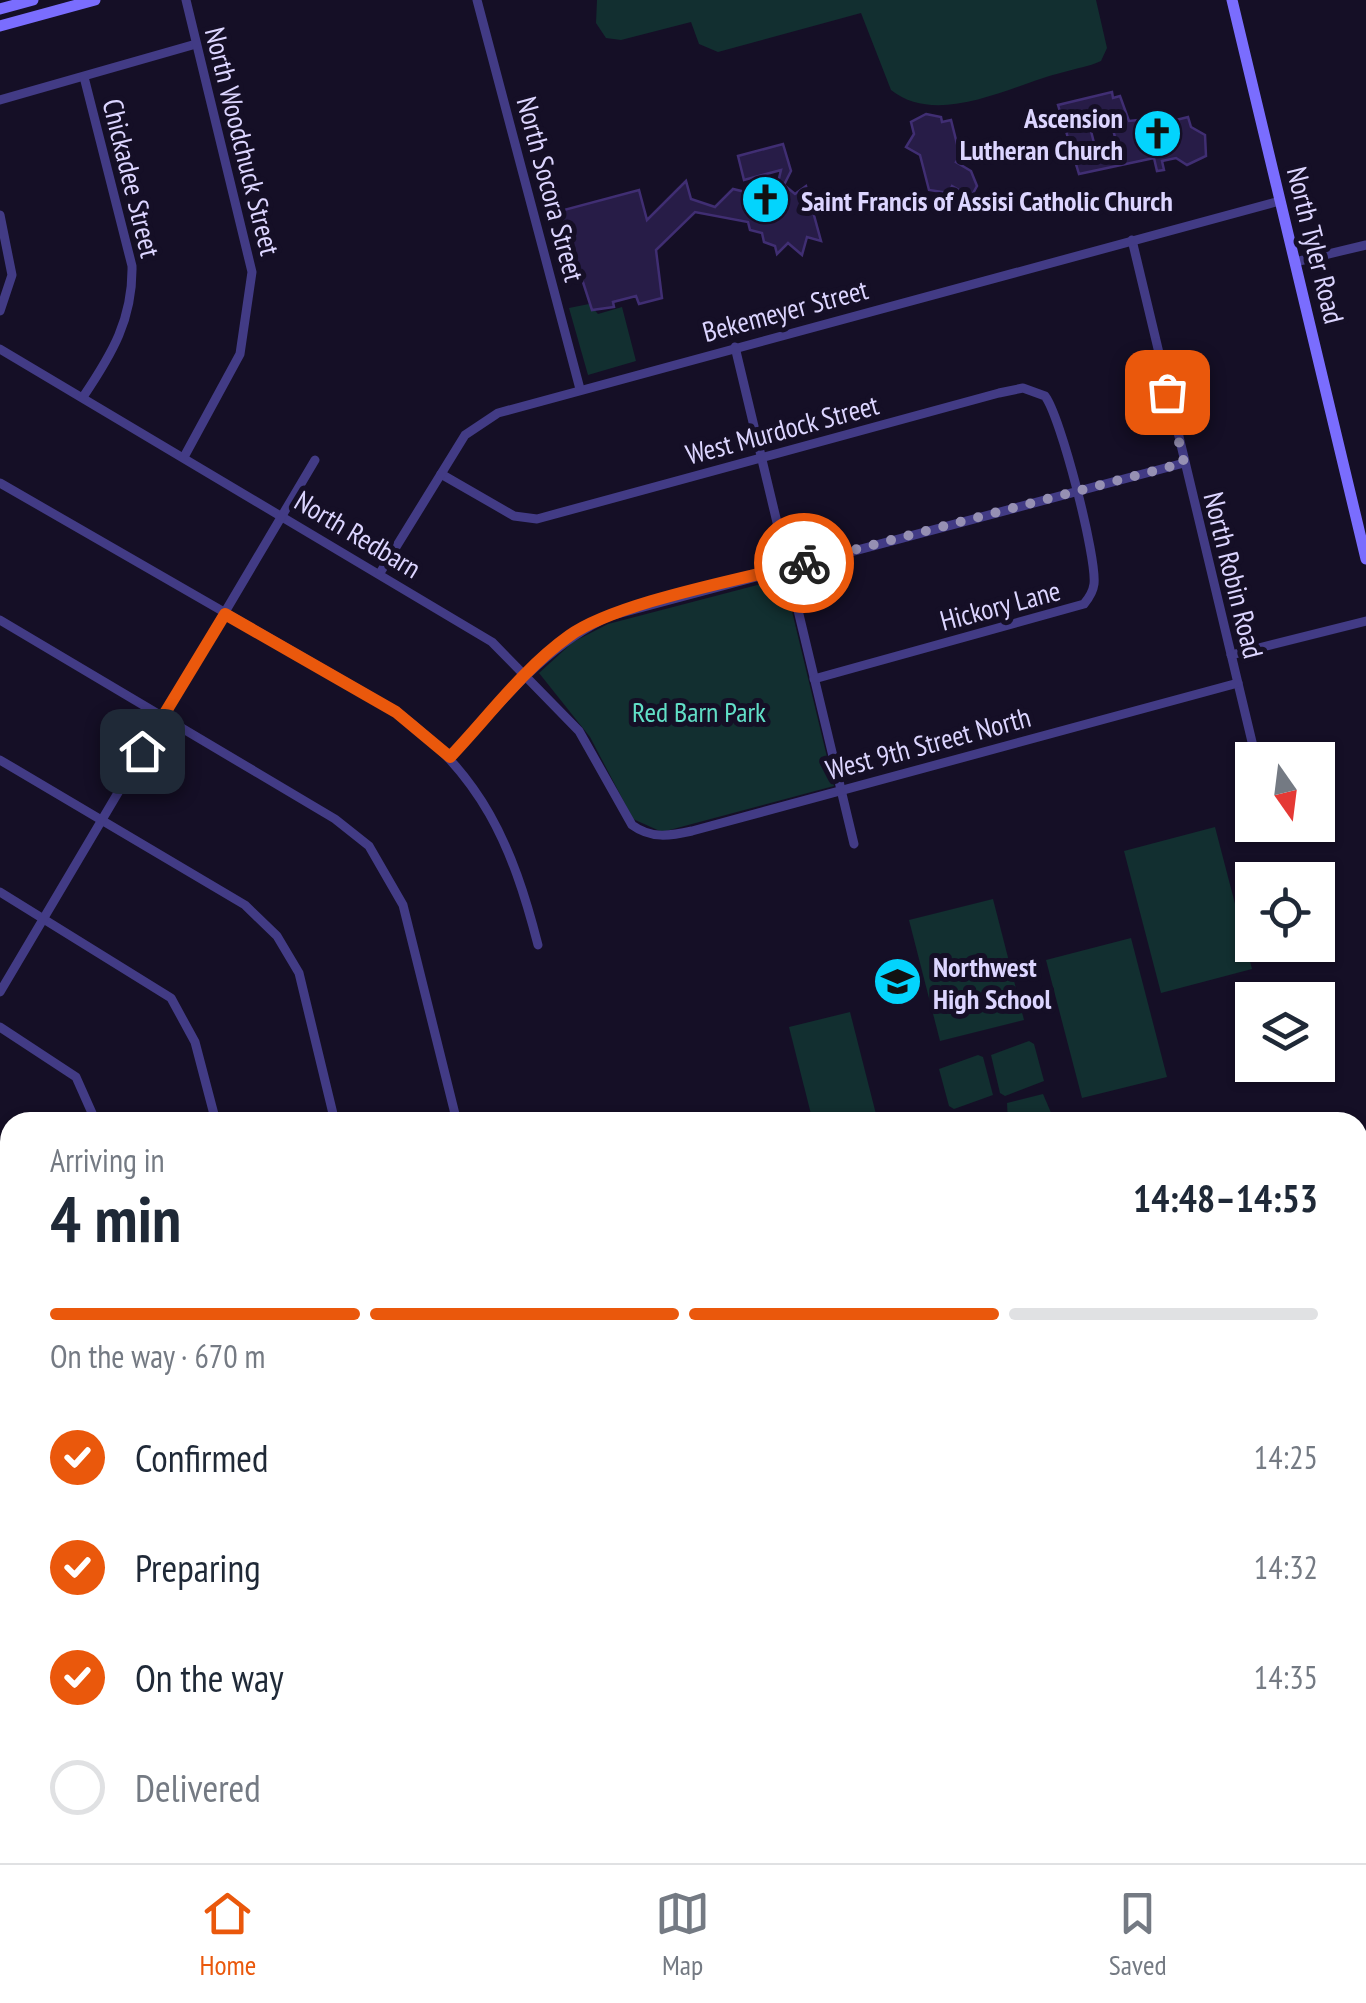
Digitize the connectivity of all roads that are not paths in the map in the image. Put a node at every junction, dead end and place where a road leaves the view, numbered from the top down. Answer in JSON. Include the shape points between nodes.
{"nodes":[{"id":1,"x":33,"y":0,"type":"edge"},
{"id":2,"x":95,"y":0,"type":"edge"},
{"id":3,"x":186,"y":0,"type":"edge"},
{"id":4,"x":477,"y":0,"type":"edge"},
{"id":5,"x":1232,"y":0,"type":"edge"},
{"id":6,"x":0,"y":9,"type":"edge"},
{"id":7,"x":0,"y":26,"type":"edge"},
{"id":8,"x":196,"y":44,"type":"junction"},
{"id":9,"x":84,"y":77,"type":"junction"},
{"id":10,"x":0,"y":100,"type":"edge"},
{"id":11,"x":1280,"y":202,"type":"junction"},
{"id":12,"x":0,"y":215,"type":"edge"},
{"id":13,"x":1132,"y":240,"type":"junction"},
{"id":14,"x":1366,"y":245,"type":"edge"},
{"id":15,"x":1294,"y":262,"type":"junction"},
{"id":16,"x":0,"y":311,"type":"edge"},
{"id":17,"x":735,"y":347,"type":"junction"},
{"id":18,"x":0,"y":349,"type":"edge"},
{"id":19,"x":580,"y":389,"type":"junction"},
{"id":20,"x":83,"y":397,"type":"junction"},
{"id":21,"x":184,"y":458,"type":"junction"},
{"id":22,"x":762,"y":458,"type":"junction"},
{"id":23,"x":315,"y":460,"type":"dead end"},
{"id":24,"x":1184,"y":463,"type":"junction"},
{"id":25,"x":441,"y":474,"type":"junction"},
{"id":26,"x":0,"y":483,"type":"edge"},
{"id":27,"x":1076,"y":492,"type":"junction"},
{"id":28,"x":283,"y":516,"type":"junction"},
{"id":29,"x":1366,"y":559,"type":"edge"},
{"id":30,"x":788,"y":568,"type":"junction"},
{"id":31,"x":380,"y":573,"type":"junction"},
{"id":32,"x":225,"y":614,"type":"junction"},
{"id":33,"x":0,"y":620,"type":"edge"},
{"id":34,"x":1366,"y":621,"type":"edge"},
{"id":35,"x":1231,"y":655,"type":"junction"},
{"id":36,"x":528,"y":674,"type":"junction"},
{"id":37,"x":814,"y":679,"type":"junction"},
{"id":38,"x":1238,"y":683,"type":"junction"},
{"id":39,"x":163,"y":717,"type":"junction"},
{"id":40,"x":1252,"y":742,"type":"edge"},
{"id":41,"x":450,"y":757,"type":"junction"},
{"id":42,"x":0,"y":760,"type":"edge"},
{"id":43,"x":841,"y":790,"type":"junction"},
{"id":44,"x":101,"y":819,"type":"junction"},
{"id":45,"x":632,"y":825,"type":"joint"},
{"id":46,"x":854,"y":844,"type":"dead end"},
{"id":47,"x":0,"y":892,"type":"edge"},
{"id":48,"x":44,"y":917,"type":"junction"},
{"id":49,"x":538,"y":945,"type":"dead end"},
{"id":50,"x":0,"y":992,"type":"edge"},
{"id":51,"x":0,"y":1027,"type":"edge"},
{"id":52,"x":92,"y":1112,"type":"edge"},
{"id":53,"x":213,"y":1112,"type":"edge"},
{"id":54,"x":333,"y":1112,"type":"edge"},
{"id":55,"x":455,"y":1112,"type":"edge"}],
"edges":[{"from":1,"to":6,"type":"main road"},
{"from":2,"to":7,"type":"main road"},
{"from":3,"to":8,"type":"street","name":"North Woodchuck Street"},
{"from":4,"to":19,"type":"street","name":"North Socora Street"},
{"from":5,"to":11,"type":"main road","name":"North Tyler Road"},
{"from":8,"to":9,"type":"street"},
{"from":8,"to":21,"type":"street","name":"North Woodchuck Street","via":[[252,272],[240,354]]},
{"from":9,"to":10,"type":"street"},
{"from":9,"to":20,"type":"street","name":"Chickadee Street","via":[[132,266],[132,295],[115,348]]},
{"from":11,"to":13,"type":"street","name":"Bekemeyer Street"},
{"from":11,"to":15,"type":"main road","name":"North Tyler Road"},
{"from":12,"to":16,"type":"street","via":[[12,275]]},
{"from":13,"to":17,"type":"street","name":"Bekemeyer Street"},
{"from":13,"to":24,"type":"street","name":"North Robin Road"},
{"from":14,"to":15,"type":"street"},
{"from":15,"to":29,"type":"main road","name":"North Tyler Road"},
{"from":17,"to":19,"type":"street","name":"Bekemeyer Street"},
{"from":17,"to":22,"type":"street"},
{"from":18,"to":20,"type":"street","name":"North Redbarn"},
{"from":19,"to":25,"type":"street","name":"Bekemeyer Street","via":[[486,418],[465,435]]},
{"from":20,"to":21,"type":"street","name":"North Redbarn"},
{"from":21,"to":28,"type":"street","name":"North Redbarn"},
{"from":22,"to":25,"type":"street","name":"West Murdock Street","via":[[526,519]]},
{"from":22,"to":27,"type":"street","name":"West Murdock Street","via":[[1024,388],[1051,404]]},
{"from":22,"to":30,"type":"street"},
{"from":23,"to":28,"type":"street"},
{"from":24,"to":27,"type":"street"},
{"from":24,"to":35,"type":"street","name":"North Robin Road"},
{"from":25,"to":31,"type":"street","name":"Bekemeyer Street"},
{"from":26,"to":32,"type":"street"},
{"from":27,"to":30,"type":"street"},
{"from":27,"to":37,"type":"street","name":"Hickory Lane","via":[[1094,578],[1084,604]]},
{"from":28,"to":31,"type":"street","name":"North Redbarn"},
{"from":28,"to":32,"type":"street"},
{"from":30,"to":36,"type":"street","via":[[610,616],[570,634]]},
{"from":30,"to":37,"type":"street"},
{"from":31,"to":36,"type":"street","name":"North Redbarn","via":[[492,642]]},
{"from":32,"to":39,"type":"street"},
{"from":32,"to":41,"type":"street","via":[[396,712]]},
{"from":33,"to":39,"type":"street"},
{"from":34,"to":35,"type":"street"},
{"from":35,"to":38,"type":"street","name":"North Robin Road"},
{"from":36,"to":41,"type":"street"},
{"from":36,"to":45,"type":"street","name":"North Redbarn","via":[[579,731]]},
{"from":37,"to":43,"type":"street"},
{"from":38,"to":40,"type":"street","name":"North Robin Road"},
{"from":38,"to":43,"type":"street","name":"West 9th Street North"},
{"from":39,"to":44,"type":"street"},
{"from":39,"to":55,"type":"street","via":[[335,818],[382,863],[410,930]]},
{"from":41,"to":49,"type":"street","via":[[498,826]]},
{"from":42,"to":44,"type":"street"},
{"from":43,"to":45,"type":"street","name":"West 9th Street North","via":[[670,836]]},
{"from":43,"to":46,"type":"street"},
{"from":44,"to":48,"type":"street"},
{"from":44,"to":54,"type":"street","via":[[245,905],[278,936],[299,973]]},
{"from":47,"to":48,"type":"street"},
{"from":48,"to":50,"type":"street"},
{"from":48,"to":53,"type":"street","via":[[171,998],[195,1042]]},
{"from":51,"to":52,"type":"street","via":[[76,1077]]}]}
